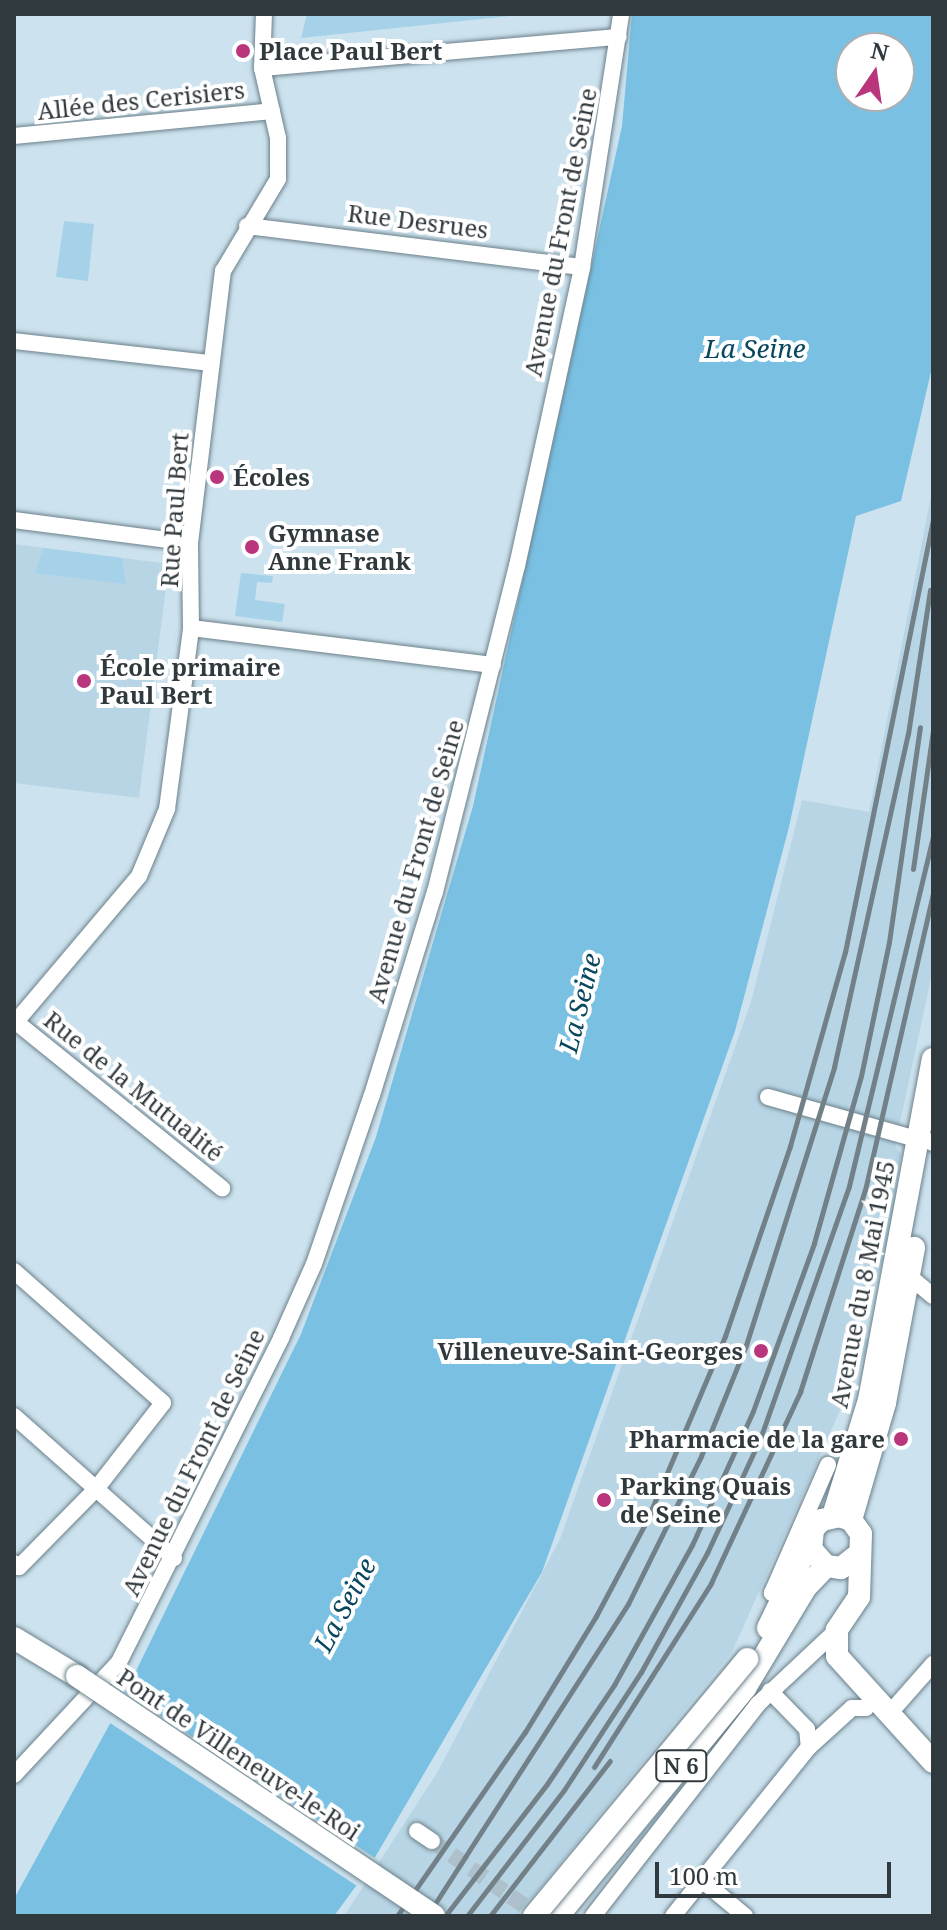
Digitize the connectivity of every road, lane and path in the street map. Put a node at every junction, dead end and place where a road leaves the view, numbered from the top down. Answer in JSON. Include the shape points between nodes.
{"nodes":[{"id":1,"x":264,"y":14,"type":"edge"},
{"id":2,"x":621,"y":14,"type":"edge"},
{"id":3,"x":619,"y":37,"type":"junction"},
{"id":4,"x":262,"y":68,"type":"junction"},
{"id":5,"x":272,"y":111,"type":"junction"},
{"id":6,"x":14,"y":136,"type":"edge"},
{"id":7,"x":247,"y":226,"type":"junction"},
{"id":8,"x":582,"y":267,"type":"junction"},
{"id":9,"x":14,"y":341,"type":"edge"},
{"id":10,"x":210,"y":363,"type":"junction"},
{"id":11,"x":14,"y":520,"type":"edge"},
{"id":12,"x":190,"y":543,"type":"junction"},
{"id":13,"x":191,"y":628,"type":"junction"},
{"id":14,"x":493,"y":665,"type":"junction"},
{"id":15,"x":15,"y":1023,"type":"edge"},
{"id":16,"x":933,"y":1059,"type":"edge"},
{"id":17,"x":768,"y":1097,"type":"dead end"},
{"id":18,"x":928,"y":1136,"type":"edge"},
{"id":19,"x":222,"y":1188,"type":"dead end"},
{"id":20,"x":14,"y":1271,"type":"edge"},
{"id":21,"x":909,"y":1276,"type":"junction"},
{"id":22,"x":933,"y":1296,"type":"edge"},
{"id":23,"x":14,"y":1416,"type":"edge"},
{"id":24,"x":828,"y":1465,"type":"dead end"},
{"id":25,"x":96,"y":1489,"type":"junction"},
{"id":26,"x":823,"y":1524,"type":"junction"},
{"id":27,"x":859,"y":1554,"type":"junction"},
{"id":28,"x":174,"y":1558,"type":"junction"},
{"id":29,"x":14,"y":1563,"type":"edge"},
{"id":30,"x":831,"y":1568,"type":"junction"},
{"id":31,"x":786,"y":1604,"type":"junction"},
{"id":32,"x":856,"y":1607,"type":"junction"},
{"id":33,"x":14,"y":1638,"type":"edge"},
{"id":34,"x":836,"y":1638,"type":"junction"},
{"id":35,"x":933,"y":1664,"type":"edge"},
{"id":36,"x":770,"y":1691,"type":"junction"},
{"id":37,"x":866,"y":1708,"type":"dead end"},
{"id":38,"x":889,"y":1714,"type":"junction"},
{"id":39,"x":809,"y":1747,"type":"junction"},
{"id":40,"x":933,"y":1762,"type":"edge"},
{"id":41,"x":14,"y":1775,"type":"edge"},
{"id":42,"x":417,"y":1831,"type":"dead end"},
{"id":43,"x":432,"y":1841,"type":"tunnel mouth"},
{"id":44,"x":703,"y":1881,"type":"junction"},
{"id":45,"x":434,"y":1916,"type":"edge"},
{"id":46,"x":534,"y":1916,"type":"edge"},
{"id":47,"x":558,"y":1916,"type":"edge"},
{"id":48,"x":593,"y":1916,"type":"edge"},
{"id":49,"x":673,"y":1916,"type":"edge"},
{"id":50,"x":745,"y":1916,"type":"edge"}],
"edges":[{"from":1,"to":4,"type":"street","name":"Rue Paul Bert"},
{"from":2,"to":3,"type":"street","name":"Avenue du Front de Seine"},
{"from":3,"to":4,"type":"street"},
{"from":3,"to":8,"type":"street","name":"Avenue du Front de Seine"},
{"from":4,"to":5,"type":"street","name":"Rue Paul Bert"},
{"from":5,"to":6,"type":"street","name":"Allée des Cerisiers"},
{"from":5,"to":7,"type":"street","name":"Rue Paul Bert","via":[[278,179],[267,204]]},
{"from":7,"to":8,"type":"street","name":"Rue Desrues"},
{"from":7,"to":10,"type":"street","name":"Rue Paul Bert","via":[[223,271]]},
{"from":8,"to":14,"type":"street","name":"Avenue du Front de Seine"},
{"from":9,"to":10,"type":"street"},
{"from":10,"to":12,"type":"street","name":"Rue Paul Bert"},
{"from":11,"to":12,"type":"street"},
{"from":12,"to":13,"type":"street","name":"Rue Paul Bert"},
{"from":13,"to":14,"type":"street"},
{"from":13,"to":15,"type":"street","name":"Rue Paul Bert","via":[[172,785],[153,851],[139,876]]},
{"from":14,"to":28,"type":"street","name":"Avenue du Front de Seine","via":[[435,892],[314,1264]]},
{"from":15,"to":19,"type":"street","name":"Rue de la Mutualité"},
{"from":16,"to":18,"type":"main road","name":"Avenue du 8 Mai 1945","number":"N 6"},
{"from":17,"to":18,"type":"street"},
{"from":18,"to":21,"type":"main road","name":"Avenue du 8 Mai 1945","number":"N 6"},
{"from":18,"to":26,"type":"main road","name":"Avenue du 8 Mai 1945","number":"N 6","via":[[869,1400]]},
{"from":20,"to":25,"type":"street","via":[[163,1403]]},
{"from":21,"to":22,"type":"street"},
{"from":21,"to":26,"type":"main road","name":"Avenue du 8 Mai 1945","number":"N 6","via":[[885,1403]]},
{"from":23,"to":25,"type":"street"},
{"from":24,"to":26,"type":"street","name":"Avenue du 8 Mai 1945","number":"N 6"},
{"from":25,"to":28,"type":"street"},
{"from":25,"to":29,"type":"street","via":[[19,1567]]},
{"from":26,"to":27,"type":"main road","number":"N 6","via":[[861,1534]]},
{"from":26,"to":30,"type":"main road","via":[[814,1556]]},
{"from":26,"to":31,"type":"main road","name":"Avenue du 8 Mai 1945","number":"N 6"},
{"from":27,"to":30,"type":"main road","number":"N 6"},
{"from":27,"to":32,"type":"main road"},
{"from":28,"to":41,"type":"street","name":"Avenue du Front de Seine","via":[[110,1672]]},
{"from":30,"to":31,"type":"main road","name":"Avenue du 8 Mai 1945","number":"N 6"},
{"from":30,"to":32,"type":"main road"},
{"from":31,"to":46,"type":"main road","name":"Avenue du 8 Mai 1945","number":"N 6","bridge":true,"via":[[747,1659]]},
{"from":31,"to":47,"type":"main road","name":"Avenue du 8 Mai 1945","number":"N 6","via":[[745,1688]]},
{"from":32,"to":34,"type":"main road"},
{"from":33,"to":45,"type":"main road","name":"Pont de Villeneuve-le-Roi","bridge":true},
{"from":34,"to":36,"type":"street"},
{"from":34,"to":38,"type":"main road","via":[[841,1665]]},
{"from":35,"to":38,"type":"street"},
{"from":36,"to":39,"type":"street","via":[[807,1729]]},
{"from":36,"to":48,"type":"street"},
{"from":37,"to":39,"type":"street","via":[[852,1708]]},
{"from":38,"to":40,"type":"main road"},
{"from":39,"to":44,"type":"street"},
{"from":42,"to":43,"type":"street"},
{"from":44,"to":49,"type":"street"},
{"from":44,"to":50,"type":"street"}]}
